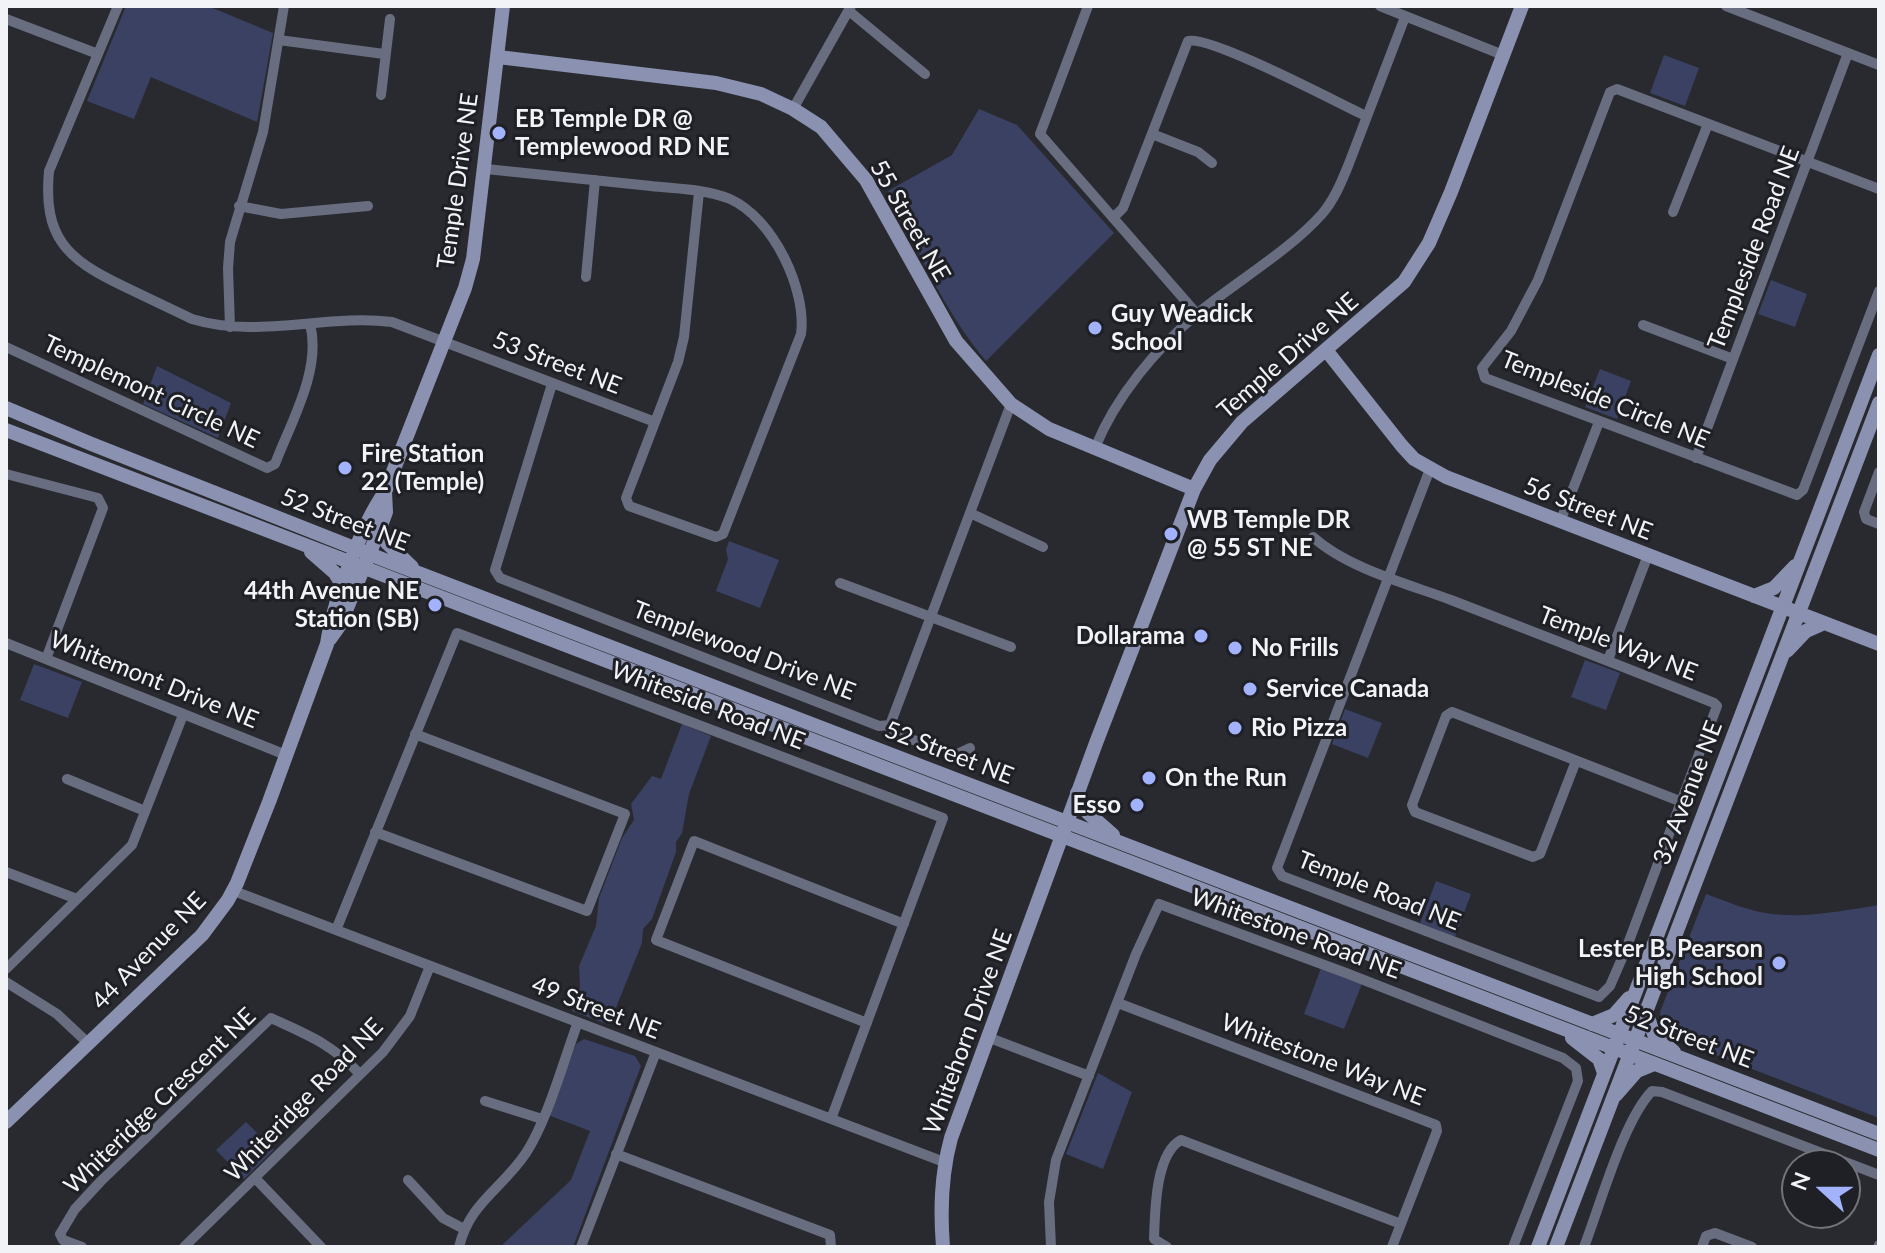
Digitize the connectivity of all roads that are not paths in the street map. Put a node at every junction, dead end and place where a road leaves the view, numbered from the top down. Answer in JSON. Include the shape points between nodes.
{"nodes":[{"id":1,"x":118,"y":6,"type":"edge"},
{"id":2,"x":284,"y":6,"type":"edge"},
{"id":3,"x":503,"y":6,"type":"edge"},
{"id":4,"x":1088,"y":6,"type":"edge"},
{"id":5,"x":1380,"y":6,"type":"edge"},
{"id":6,"x":1522,"y":6,"type":"edge"},
{"id":7,"x":1726,"y":6,"type":"edge"},
{"id":8,"x":850,"y":9,"type":"edge"},
{"id":9,"x":1752,"y":11,"type":"edge"},
{"id":10,"x":1405,"y":17,"type":"junction"},
{"id":11,"x":6,"y":19,"type":"edge"},
{"id":12,"x":390,"y":19,"type":"dead end"},
{"id":13,"x":279,"y":40,"type":"junction"},
{"id":14,"x":1848,"y":53,"type":"junction"},
{"id":15,"x":98,"y":54,"type":"junction"},
{"id":16,"x":384,"y":54,"type":"junction"},
{"id":17,"x":1503,"y":55,"type":"junction"},
{"id":18,"x":498,"y":57,"type":"junction"},
{"id":19,"x":1879,"y":65,"type":"edge"},
{"id":20,"x":925,"y":74,"type":"dead end"},
{"id":21,"x":381,"y":95,"type":"dead end"},
{"id":22,"x":793,"y":109,"type":"junction"},
{"id":23,"x":1366,"y":116,"type":"junction"},
{"id":24,"x":1708,"y":124,"type":"junction"},
{"id":25,"x":1152,"y":134,"type":"junction"},
{"id":26,"x":1808,"y":161,"type":"junction"},
{"id":27,"x":1212,"y":163,"type":"dead end"},
{"id":28,"x":486,"y":169,"type":"junction"},
{"id":29,"x":595,"y":180,"type":"junction"},
{"id":30,"x":1879,"y":189,"type":"edge"},
{"id":31,"x":699,"y":192,"type":"junction"},
{"id":32,"x":239,"y":206,"type":"junction"},
{"id":33,"x":368,"y":206,"type":"dead end"},
{"id":34,"x":1673,"y":212,"type":"dead end"},
{"id":35,"x":1113,"y":218,"type":"junction"},
{"id":36,"x":586,"y":277,"type":"dead end"},
{"id":37,"x":1879,"y":291,"type":"edge"},
{"id":38,"x":1197,"y":314,"type":"junction"},
{"id":39,"x":310,"y":324,"type":"junction"},
{"id":40,"x":1643,"y":325,"type":"dead end"},
{"id":41,"x":230,"y":327,"type":"junction"},
{"id":42,"x":444,"y":341,"type":"junction"},
{"id":43,"x":6,"y":347,"type":"edge"},
{"id":44,"x":1326,"y":350,"type":"junction"},
{"id":45,"x":1879,"y":355,"type":"edge"},
{"id":46,"x":1733,"y":359,"type":"junction"},
{"id":47,"x":552,"y":384,"type":"junction"},
{"id":48,"x":1879,"y":403,"type":"edge"},
{"id":49,"x":1011,"y":404,"type":"junction"},
{"id":50,"x":6,"y":408,"type":"edge"},
{"id":51,"x":655,"y":422,"type":"junction"},
{"id":52,"x":1599,"y":422,"type":"junction"},
{"id":53,"x":6,"y":430,"type":"edge"},
{"id":54,"x":1095,"y":448,"type":"junction"},
{"id":55,"x":1696,"y":458,"type":"junction"},
{"id":56,"x":1430,"y":469,"type":"junction"},
{"id":57,"x":1879,"y":472,"type":"edge"},
{"id":58,"x":6,"y":474,"type":"edge"},
{"id":59,"x":1194,"y":489,"type":"junction"},
{"id":60,"x":385,"y":492,"type":"junction"},
{"id":61,"x":970,"y":513,"type":"junction"},
{"id":62,"x":1560,"y":522,"type":"junction"},
{"id":63,"x":1879,"y":524,"type":"edge"},
{"id":64,"x":380,"y":528,"type":"junction"},
{"id":65,"x":1313,"y":537,"type":"dead end"},
{"id":66,"x":302,"y":544,"type":"junction"},
{"id":67,"x":1043,"y":547,"type":"dead end"},
{"id":68,"x":1648,"y":555,"type":"junction"},
{"id":69,"x":360,"y":558,"type":"junction"},
{"id":70,"x":1800,"y":560,"type":"junction"},
{"id":71,"x":418,"y":572,"type":"junction"},
{"id":72,"x":1389,"y":576,"type":"junction"},
{"id":73,"x":840,"y":583,"type":"dead end"},
{"id":74,"x":343,"y":586,"type":"junction"},
{"id":75,"x":1754,"y":596,"type":"junction"},
{"id":76,"x":1782,"y":607,"type":"junction"},
{"id":77,"x":1798,"y":613,"type":"junction"},
{"id":78,"x":931,"y":617,"type":"junction"},
{"id":79,"x":1824,"y":623,"type":"junction"},
{"id":80,"x":6,"y":643,"type":"edge"},
{"id":81,"x":327,"y":644,"type":"junction"},
{"id":82,"x":1879,"y":644,"type":"edge"},
{"id":83,"x":1011,"y":647,"type":"dead end"},
{"id":84,"x":46,"y":659,"type":"junction"},
{"id":85,"x":1781,"y":659,"type":"junction"},
{"id":86,"x":1608,"y":660,"type":"junction"},
{"id":87,"x":183,"y":715,"type":"junction"},
{"id":88,"x":890,"y":725,"type":"junction"},
{"id":89,"x":415,"y":734,"type":"junction"},
{"id":90,"x":970,"y":748,"type":"dead end"},
{"id":91,"x":286,"y":755,"type":"junction"},
{"id":92,"x":1576,"y":761,"type":"junction"},
{"id":93,"x":67,"y":779,"type":"dead end"},
{"id":94,"x":1077,"y":793,"type":"junction"},
{"id":95,"x":1682,"y":802,"type":"junction"},
{"id":96,"x":145,"y":811,"type":"junction"},
{"id":97,"x":1021,"y":822,"type":"junction"},
{"id":98,"x":1067,"y":822,"type":"junction"},
{"id":99,"x":375,"y":832,"type":"junction"},
{"id":100,"x":1062,"y":837,"type":"junction"},
{"id":101,"x":1124,"y":843,"type":"junction"},
{"id":102,"x":1054,"y":860,"type":"junction"},
{"id":103,"x":6,"y":872,"type":"edge"},
{"id":104,"x":234,"y":891,"type":"junction"},
{"id":105,"x":77,"y":899,"type":"junction"},
{"id":106,"x":904,"y":924,"type":"junction"},
{"id":107,"x":336,"y":930,"type":"junction"},
{"id":108,"x":430,"y":966,"type":"junction"},
{"id":109,"x":6,"y":969,"type":"edge"},
{"id":110,"x":6,"y":982,"type":"edge"},
{"id":111,"x":1637,"y":988,"type":"junction"},
{"id":112,"x":1599,"y":997,"type":"joint"},
{"id":113,"x":1118,"y":1003,"type":"junction"},
{"id":114,"x":1645,"y":1010,"type":"junction"},
{"id":115,"x":578,"y":1022,"type":"junction"},
{"id":116,"x":867,"y":1023,"type":"junction"},
{"id":117,"x":1592,"y":1024,"type":"junction"},
{"id":118,"x":1559,"y":1028,"type":"junction"},
{"id":119,"x":1627,"y":1037,"type":"junction"},
{"id":120,"x":990,"y":1038,"type":"junction"},
{"id":121,"x":89,"y":1044,"type":"junction"},
{"id":122,"x":656,"y":1052,"type":"junction"},
{"id":123,"x":1621,"y":1052,"type":"junction"},
{"id":124,"x":1680,"y":1058,"type":"junction"},
{"id":125,"x":1654,"y":1064,"type":"junction"},
{"id":126,"x":359,"y":1073,"type":"junction"},
{"id":127,"x":1604,"y":1073,"type":"junction"},
{"id":128,"x":1089,"y":1076,"type":"junction"},
{"id":129,"x":485,"y":1101,"type":"dead end"},
{"id":130,"x":1610,"y":1101,"type":"junction"},
{"id":131,"x":8,"y":1115,"type":"edge"},
{"id":132,"x":542,"y":1119,"type":"junction"},
{"id":133,"x":831,"y":1119,"type":"junction"},
{"id":134,"x":1879,"y":1134,"type":"edge"},
{"id":135,"x":1879,"y":1150,"type":"edge"},
{"id":136,"x":616,"y":1154,"type":"junction"},
{"id":137,"x":944,"y":1162,"type":"junction"},
{"id":138,"x":1879,"y":1175,"type":"edge"},
{"id":139,"x":256,"y":1179,"type":"junction"},
{"id":140,"x":408,"y":1180,"type":"dead end"},
{"id":141,"x":1401,"y":1224,"type":"junction"},
{"id":142,"x":464,"y":1229,"type":"junction"},
{"id":143,"x":82,"y":1247,"type":"edge"},
{"id":144,"x":184,"y":1247,"type":"edge"},
{"id":145,"x":321,"y":1247,"type":"edge"},
{"id":146,"x":459,"y":1247,"type":"edge"},
{"id":147,"x":581,"y":1247,"type":"edge"},
{"id":148,"x":831,"y":1247,"type":"edge"},
{"id":149,"x":943,"y":1247,"type":"edge"},
{"id":150,"x":1051,"y":1247,"type":"edge"},
{"id":151,"x":1167,"y":1247,"type":"edge"},
{"id":152,"x":1392,"y":1247,"type":"edge"},
{"id":153,"x":1513,"y":1247,"type":"edge"},
{"id":154,"x":1538,"y":1247,"type":"edge"},
{"id":155,"x":1556,"y":1247,"type":"edge"},
{"id":156,"x":1584,"y":1247,"type":"edge"},
{"id":157,"x":1702,"y":1247,"type":"edge"},
{"id":158,"x":1752,"y":1247,"type":"edge"}],
"edges":[{"from":1,"to":15,"type":"street","name":"53 Street NE"},
{"from":2,"to":13,"type":"street"},
{"from":3,"to":18,"type":"main road","name":"Temple Drive NE"},
{"from":4,"to":35,"type":"street","via":[[1040,134]]},
{"from":5,"to":10,"type":"street"},
{"from":6,"to":17,"type":"main road","name":"Temple Drive NE"},
{"from":7,"to":9,"type":"street"},
{"from":8,"to":20,"type":"street"},
{"from":8,"to":22,"type":"street"},
{"from":9,"to":14,"type":"street"},
{"from":10,"to":17,"type":"street"},
{"from":10,"to":23,"type":"street"},
{"from":11,"to":15,"type":"street"},
{"from":12,"to":16,"type":"street"},
{"from":13,"to":16,"type":"street"},
{"from":13,"to":32,"type":"street","via":[[263,132]]},
{"from":14,"to":19,"type":"street"},
{"from":14,"to":26,"type":"street","name":"Templeside Road NE"},
{"from":15,"to":41,"type":"street","name":"53 Street NE","via":[[49,171],[47,194],[58,236],[70,254],[93,271],[192,319]]},
{"from":16,"to":21,"type":"street"},
{"from":17,"to":44,"type":"main road","name":"Temple Drive NE","via":[[1429,243],[1404,282]]},
{"from":18,"to":22,"type":"main road","name":"55 Street NE","via":[[716,83]]},
{"from":18,"to":28,"type":"main road","name":"Temple Drive NE"},
{"from":22,"to":49,"type":"main road","name":"55 Street NE","via":[[821,127],[866,180],[956,341]]},
{"from":23,"to":25,"type":"street","via":[[1196,39],[1188,41]]},
{"from":23,"to":38,"type":"street","via":[[1339,188],[1323,213]]},
{"from":24,"to":26,"type":"street","name":"Templeside Circle NE"},
{"from":24,"to":34,"type":"street"},
{"from":24,"to":52,"type":"street","name":"Templeside Circle NE","via":[[1617,89],[1610,92],[1538,280],[1511,331],[1482,368],[1485,378]]},
{"from":25,"to":27,"type":"street"},
{"from":25,"to":35,"type":"street","via":[[1123,208]]},
{"from":26,"to":30,"type":"street","name":"Templeside Circle NE"},
{"from":26,"to":46,"type":"street","name":"Templeside Road NE"},
{"from":28,"to":29,"type":"street"},
{"from":28,"to":42,"type":"main road","name":"Temple Drive NE","via":[[473,259]]},
{"from":29,"to":31,"type":"street"},
{"from":29,"to":36,"type":"street"},
{"from":31,"to":51,"type":"street","via":[[684,337]]},
{"from":31,"to":51,"type":"street","via":[[733,200],[754,215],[786,260],[801,309],[801,334],[723,534],[716,537],[629,506],[626,498]]},
{"from":32,"to":33,"type":"street","via":[[281,214]]},
{"from":32,"to":41,"type":"street","via":[[228,268]]},
{"from":35,"to":38,"type":"street"},
{"from":37,"to":55,"type":"street","name":"Templeside Circle NE","via":[[1803,490],[1797,495]]},
{"from":38,"to":54,"type":"street","via":[[1134,380]]},
{"from":39,"to":41,"type":"street","name":"53 Street NE"},
{"from":39,"to":42,"type":"street","name":"53 Street NE","via":[[392,322]]},
{"from":39,"to":43,"type":"street","name":"Templemont Circle NE","via":[[313,366],[275,464],[267,468]]},
{"from":40,"to":46,"type":"street"},
{"from":42,"to":47,"type":"street","name":"53 Street NE"},
{"from":42,"to":60,"type":"main road","name":"Temple Drive NE"},
{"from":44,"to":56,"type":"main road","name":"56 Street NE","via":[[1402,446]]},
{"from":44,"to":59,"type":"main road","name":"Temple Drive NE","via":[[1226,438]]},
{"from":45,"to":70,"type":"main road","name":"32 Avenue NE"},
{"from":46,"to":55,"type":"street","name":"Templeside Road NE"},
{"from":47,"to":51,"type":"street","name":"53 Street NE"},
{"from":47,"to":88,"type":"street","name":"Templewood Drive NE","via":[[495,570],[500,578],[879,726]]},
{"from":48,"to":77,"type":"main road","name":"32 Avenue NE"},
{"from":49,"to":54,"type":"main road","name":"55 Street NE","via":[[1049,429]]},
{"from":49,"to":61,"type":"street"},
{"from":50,"to":69,"type":"main road","name":"52 Street NE"},
{"from":52,"to":55,"type":"street","name":"Templeside Circle NE"},
{"from":52,"to":62,"type":"street"},
{"from":53,"to":66,"type":"main road","name":"52 Street NE"},
{"from":54,"to":59,"type":"main road","name":"55 Street NE"},
{"from":56,"to":62,"type":"main road","name":"56 Street NE"},
{"from":56,"to":72,"type":"street","name":"Temple Road NE"},
{"from":57,"to":63,"type":"street","via":[[1864,512],[1866,519]]},
{"from":58,"to":84,"type":"street","via":[[98,498],[103,508]]},
{"from":59,"to":94,"type":"main road","name":"Temple Drive NE"},
{"from":60,"to":64,"type":"main road","name":"Temple Drive NE"},
{"from":60,"to":69,"type":"main road","name":"Temple Drive NE","via":[[374,508]]},
{"from":61,"to":67,"type":"street"},
{"from":61,"to":78,"type":"street"},
{"from":62,"to":68,"type":"main road","name":"56 Street NE"},
{"from":64,"to":69,"type":"main road","name":"Temple Drive NE"},
{"from":64,"to":71,"type":"main road","via":[[387,543]]},
{"from":65,"to":72,"type":"street","name":"Temple Way NE","via":[[1328,551]]},
{"from":66,"to":69,"type":"main road","name":"52 Street NE"},
{"from":66,"to":74,"type":"main road"},
{"from":68,"to":75,"type":"main road","name":"56 Street NE"},
{"from":68,"to":86,"type":"street"},
{"from":69,"to":71,"type":"main road","name":"52 Street NE"},
{"from":69,"to":74,"type":"main road","name":"44 Avenue NE"},
{"from":69,"to":81,"type":"main road","name":"44 Avenue NE","via":[[340,625]]},
{"from":69,"to":97,"type":"main road","name":"52 Street NE"},
{"from":70,"to":75,"type":"main road","via":[[1774,588]]},
{"from":70,"to":76,"type":"main road","name":"32 Avenue NE"},
{"from":71,"to":98,"type":"main road","name":"52 Street NE"},
{"from":72,"to":86,"type":"street","name":"Temple Way NE"},
{"from":72,"to":112,"type":"street","name":"Temple Road NE","via":[[1277,868],[1282,876]]},
{"from":73,"to":78,"type":"street"},
{"from":74,"to":81,"type":"main road","name":"44 Avenue NE"},
{"from":75,"to":76,"type":"main road","name":"56 Street NE"},
{"from":76,"to":77,"type":"main road","name":"56 Street NE"},
{"from":76,"to":111,"type":"main road","name":"32 Avenue NE"},
{"from":77,"to":79,"type":"main road","name":"56 Street NE"},
{"from":77,"to":85,"type":"main road","name":"32 Avenue NE"},
{"from":78,"to":83,"type":"street"},
{"from":78,"to":88,"type":"street"},
{"from":79,"to":82,"type":"main road","name":"56 Street NE"},
{"from":79,"to":85,"type":"main road","via":[[1806,631]]},
{"from":80,"to":84,"type":"street","name":"Whitemont Drive NE"},
{"from":81,"to":91,"type":"main road","name":"44 Avenue NE"},
{"from":84,"to":87,"type":"street","name":"Whitemont Drive NE"},
{"from":85,"to":114,"type":"main road","name":"32 Avenue NE"},
{"from":86,"to":95,"type":"street","name":"Temple Way NE","via":[[1717,706]]},
{"from":87,"to":91,"type":"street","name":"Whitemont Drive NE"},
{"from":87,"to":96,"type":"street"},
{"from":88,"to":90,"type":"street","name":"Templewood Drive NE","via":[[894,733],[955,755]]},
{"from":89,"to":99,"type":"street","name":"Whiteside Road NE"},
{"from":89,"to":99,"type":"street","via":[[625,814],[587,911]]},
{"from":89,"to":106,"type":"street","name":"Whiteside Road NE","via":[[457,633],[927,811],[943,818]]},
{"from":91,"to":104,"type":"main road","name":"44 Avenue NE"},
{"from":92,"to":92,"type":"street","via":[[1540,854],[1533,857],[1415,812],[1412,805],[1452,712]]},
{"from":92,"to":95,"type":"street"},
{"from":93,"to":96,"type":"street"},
{"from":94,"to":98,"type":"main road","name":"Temple Drive NE"},
{"from":94,"to":101,"type":"main road","via":[[1094,819]]},
{"from":95,"to":112,"type":"street","name":"Temple Way NE","via":[[1626,949],[1610,986]]},
{"from":96,"to":105,"type":"street","via":[[132,845]]},
{"from":97,"to":100,"type":"main road","name":"52 Street NE"},
{"from":97,"to":102,"type":"main road","via":[[1045,843]]},
{"from":98,"to":100,"type":"main road","name":"Temple Drive NE"},
{"from":98,"to":101,"type":"main road","name":"52 Street NE"},
{"from":99,"to":107,"type":"street","name":"Whiteside Road NE"},
{"from":100,"to":102,"type":"main road","name":"Whitehorn Drive NE"},
{"from":100,"to":118,"type":"main road","name":"52 Street NE"},
{"from":101,"to":117,"type":"main road","name":"52 Street NE"},
{"from":102,"to":120,"type":"main road","name":"Whitehorn Drive NE"},
{"from":103,"to":105,"type":"street"},
{"from":104,"to":107,"type":"street","name":"49 Street NE"},
{"from":104,"to":121,"type":"main road","name":"44 Avenue NE","via":[[202,935]]},
{"from":105,"to":109,"type":"street"},
{"from":106,"to":116,"type":"street","name":"Whiteside Road NE"},
{"from":106,"to":116,"type":"street","via":[[694,841],[656,940]]},
{"from":107,"to":108,"type":"street","name":"49 Street NE"},
{"from":108,"to":115,"type":"street","name":"49 Street NE"},
{"from":108,"to":126,"type":"street","name":"Whiteridge Road NE","via":[[405,1024]]},
{"from":110,"to":121,"type":"street","via":[[57,1014]]},
{"from":111,"to":117,"type":"main road","via":[[1620,1011]]},
{"from":111,"to":119,"type":"main road","name":"32 Avenue NE"},
{"from":113,"to":128,"type":"street","name":"Whitestone Road NE"},
{"from":113,"to":141,"type":"street","name":"Whitestone Way NE","via":[[1436,1125]]},
{"from":113,"to":153,"type":"street","name":"Whitestone Road NE","via":[[1159,904],[1563,1058],[1576,1068],[1578,1081]]},
{"from":114,"to":119,"type":"main road","name":"32 Avenue NE"},
{"from":114,"to":124,"type":"main road","via":[[1654,1034]]},
{"from":115,"to":122,"type":"street","name":"49 Street NE"},
{"from":115,"to":132,"type":"street"},
{"from":116,"to":133,"type":"street","name":"Whiteside Road NE"},
{"from":117,"to":119,"type":"main road","name":"52 Street NE"},
{"from":118,"to":123,"type":"main road","name":"52 Street NE"},
{"from":118,"to":127,"type":"main road","via":[[1599,1059]]},
{"from":119,"to":123,"type":"main road","name":"32 Avenue NE"},
{"from":119,"to":124,"type":"main road","name":"52 Street NE"},
{"from":120,"to":128,"type":"street"},
{"from":120,"to":137,"type":"main road","name":"Whitehorn Drive NE"},
{"from":121,"to":131,"type":"main road","name":"44 Avenue NE"},
{"from":122,"to":133,"type":"street","name":"49 Street NE"},
{"from":122,"to":136,"type":"street"},
{"from":123,"to":125,"type":"main road","name":"52 Street NE"},
{"from":123,"to":127,"type":"main road","name":"32 Avenue NE"},
{"from":123,"to":130,"type":"main road","name":"32 Avenue NE"},
{"from":124,"to":134,"type":"main road","name":"52 Street NE"},
{"from":125,"to":130,"type":"main road","via":[[1637,1071]]},
{"from":125,"to":135,"type":"main road","name":"52 Street NE"},
{"from":126,"to":139,"type":"street","name":"Whiteridge Road NE"},
{"from":126,"to":143,"type":"street","name":"Whiteridge Crescent NE","via":[[338,1051],[271,1018],[75,1209],[60,1234]]},
{"from":127,"to":154,"type":"main road","name":"32 Avenue NE"},
{"from":128,"to":150,"type":"street","name":"Whitestone Road NE","via":[[1051,1182]]},
{"from":129,"to":132,"type":"street"},
{"from":130,"to":155,"type":"main road","name":"32 Avenue NE"},
{"from":132,"to":142,"type":"street","via":[[528,1151],[479,1204]]},
{"from":133,"to":137,"type":"street","name":"49 Street NE"},
{"from":136,"to":147,"type":"street"},
{"from":136,"to":148,"type":"street","via":[[830,1235]]},
{"from":137,"to":149,"type":"main road","name":"Whitehorn Drive NE","via":[[939,1206]]},
{"from":138,"to":156,"type":"street","via":[[1652,1091],[1628,1128]]},
{"from":139,"to":144,"type":"street","name":"Whiteridge Road NE"},
{"from":139,"to":145,"type":"street"},
{"from":140,"to":142,"type":"street","via":[[443,1218]]},
{"from":141,"to":151,"type":"street","via":[[1181,1140],[1174,1144],[1156,1186],[1154,1239]]},
{"from":141,"to":152,"type":"street","name":"Whitestone Way NE"},
{"from":142,"to":146,"type":"street"},
{"from":157,"to":158,"type":"street","via":[[1706,1236],[1715,1233]]}]}
